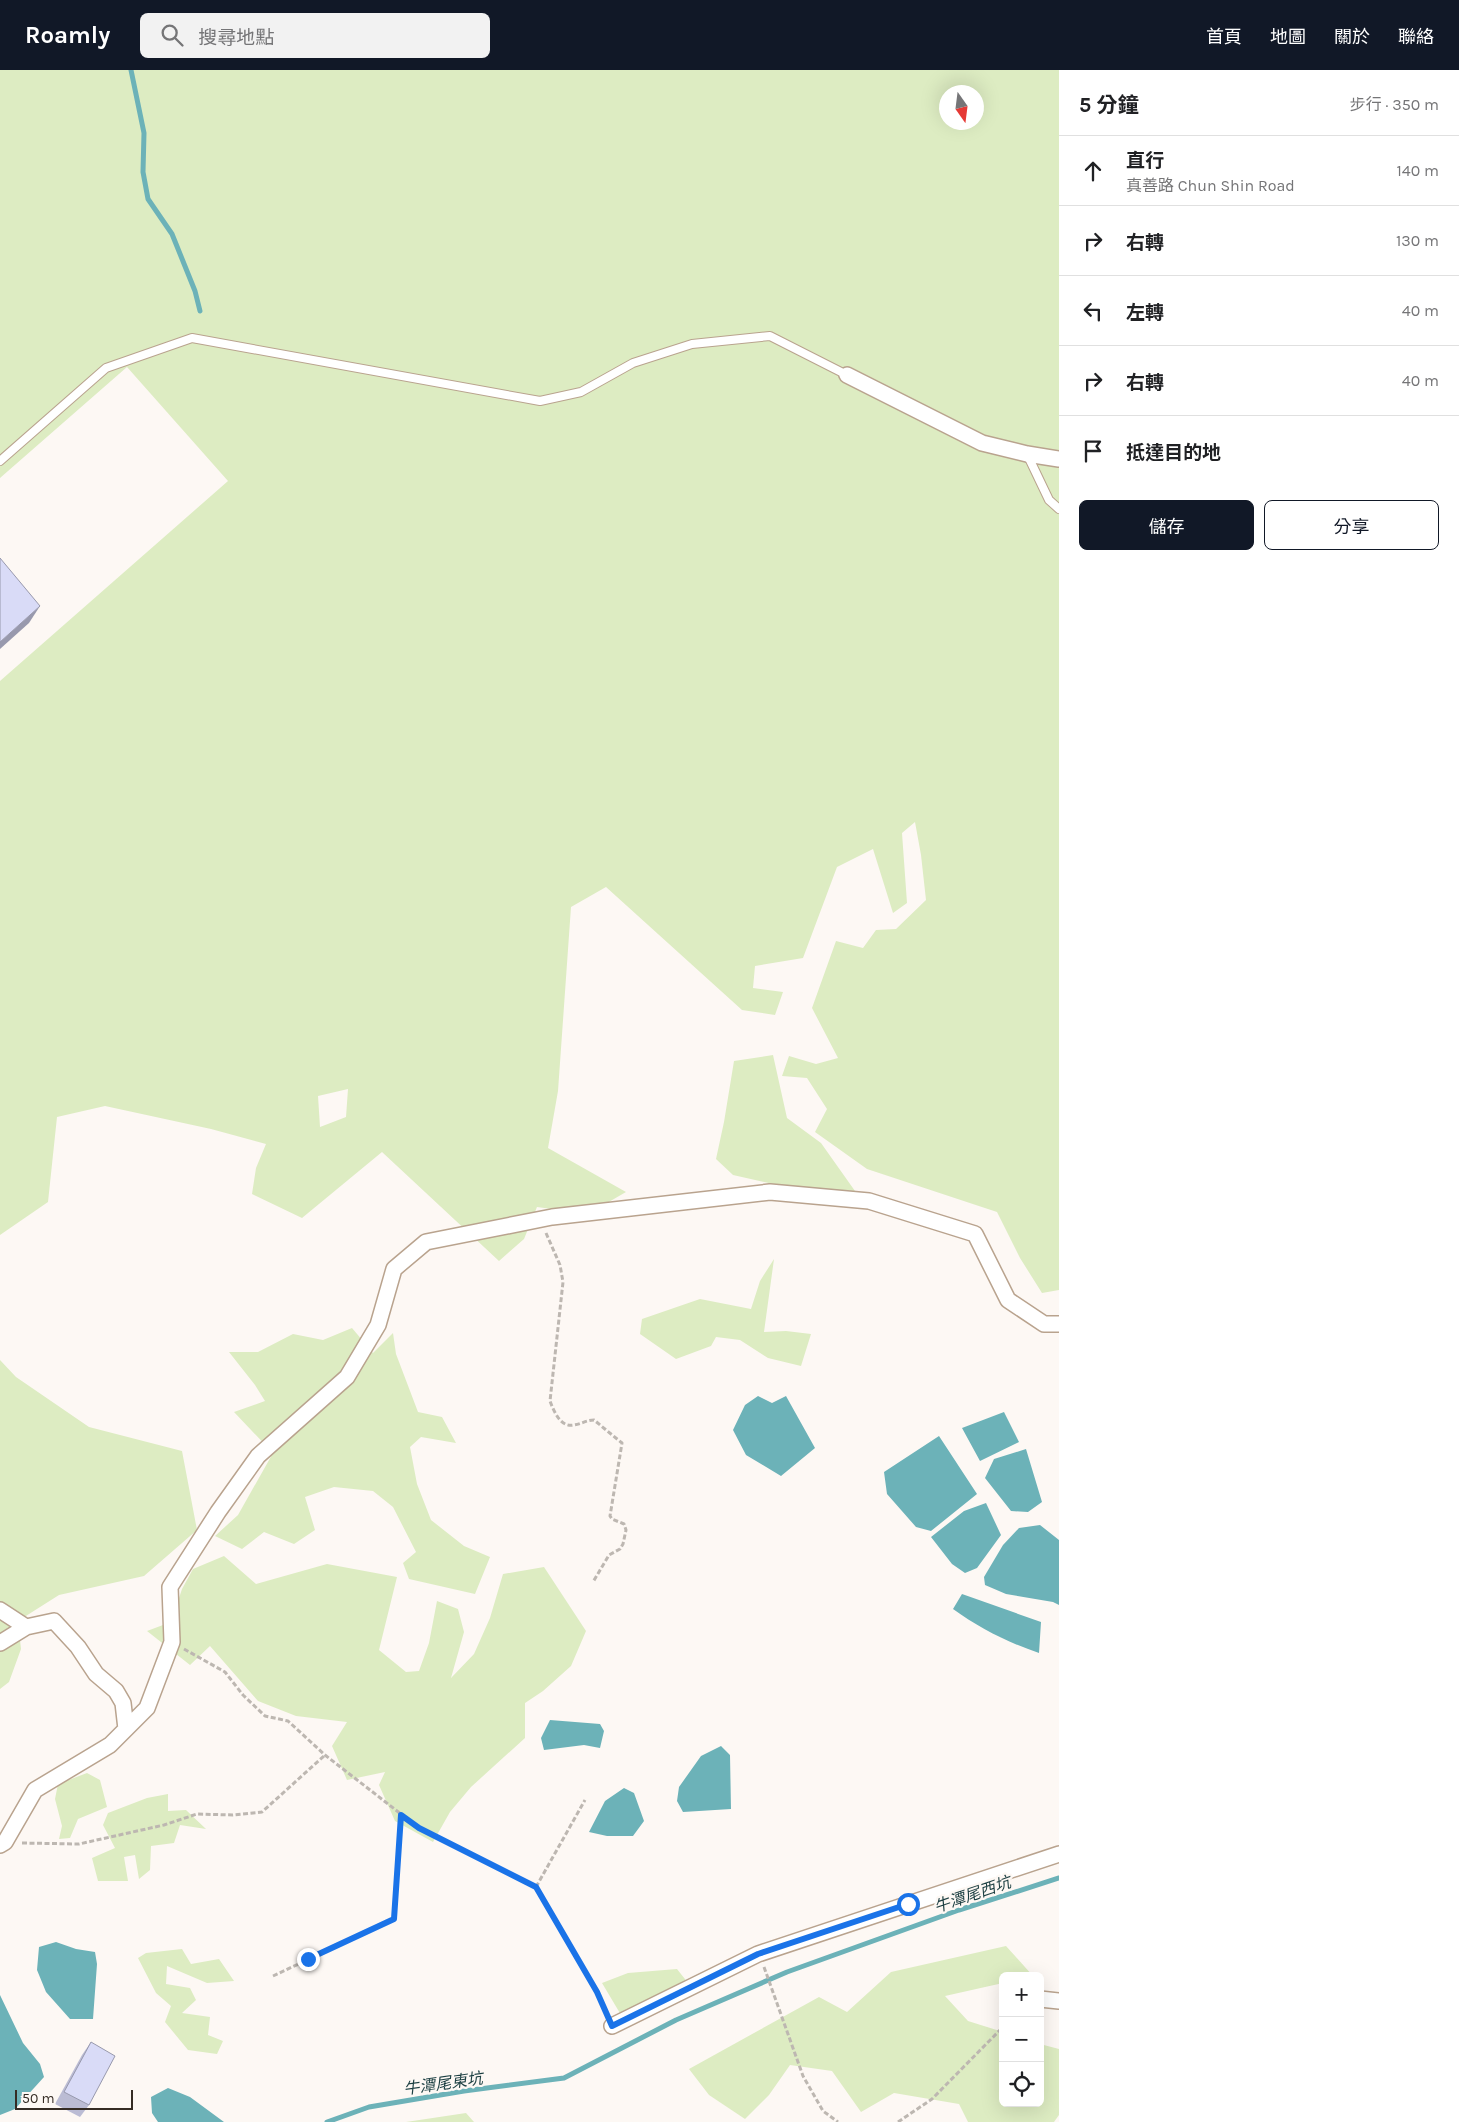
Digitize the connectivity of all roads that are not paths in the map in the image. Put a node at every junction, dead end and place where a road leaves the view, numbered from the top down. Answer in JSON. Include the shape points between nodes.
{"nodes":[{"id":1,"x":847,"y":375,"type":"joint"},
{"id":2,"x":1027,"y":454,"type":"junction"},
{"id":3,"x":1059,"y":459,"type":"edge"},
{"id":4,"x":0,"y":460,"type":"edge"},
{"id":5,"x":1059,"y":509,"type":"edge"},
{"id":6,"x":1059,"y":1324,"type":"edge"},
{"id":7,"x":0,"y":1610,"type":"edge"},
{"id":8,"x":26,"y":1627,"type":"junction"},
{"id":9,"x":0,"y":1643,"type":"edge"},
{"id":10,"x":126,"y":1729,"type":"junction"},
{"id":11,"x":3,"y":1844,"type":"edge"},
{"id":12,"x":1059,"y":1854,"type":"edge"},
{"id":13,"x":1044,"y":2000,"type":"edge"},
{"id":14,"x":1059,"y":2001,"type":"edge"},
{"id":15,"x":612,"y":2026,"type":"road end"}],
"edges":[{"from":1,"to":2,"type":"street","via":[[982,443]]},
{"from":1,"to":4,"type":"lane","via":[[770,336],[692,344],[633,363],[581,392],[540,401],[192,338],[106,368]]},
{"from":2,"to":3,"type":"street"},
{"from":2,"to":5,"type":"lane","via":[[1049,500]]},
{"from":6,"to":10,"type":"street","via":[[1044,1324],[1008,1300],[975,1234],[868,1200],[770,1192],[540,1219],[426,1242],[394,1269],[378,1324],[347,1377],[258,1456],[170,1587],[172,1642],[146,1708]]},
{"from":7,"to":8,"type":"street"},
{"from":8,"to":9,"type":"street"},
{"from":8,"to":10,"type":"street","via":[[54,1621],[62,1629],[96,1674],[116,1691],[123,1703]]},
{"from":10,"to":11,"type":"street","via":[[110,1744],[35,1790]]},
{"from":12,"to":15,"type":"street","via":[[758,1954]]},
{"from":13,"to":14,"type":"street"}]}
